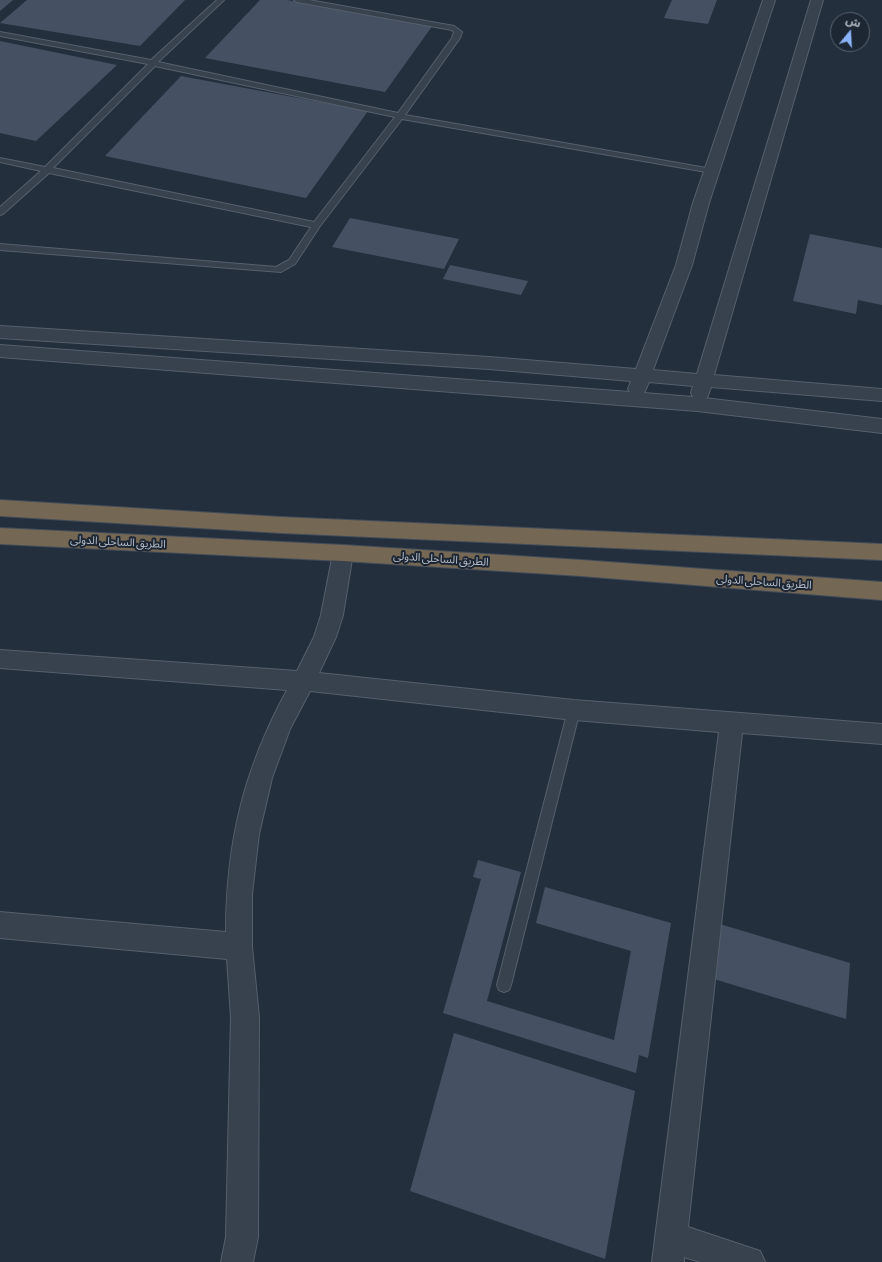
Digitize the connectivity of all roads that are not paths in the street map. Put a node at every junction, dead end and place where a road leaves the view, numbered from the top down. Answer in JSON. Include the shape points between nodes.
{"nodes":[{"id":1,"x":221,"y":0,"type":"edge"},
{"id":2,"x":297,"y":0,"type":"edge"},
{"id":3,"x":769,"y":0,"type":"edge"},
{"id":4,"x":816,"y":0,"type":"edge"},
{"id":5,"x":0,"y":34,"type":"edge"},
{"id":6,"x":153,"y":63,"type":"junction"},
{"id":7,"x":400,"y":116,"type":"junction"},
{"id":8,"x":0,"y":160,"type":"edge"},
{"id":9,"x":47,"y":170,"type":"junction"},
{"id":10,"x":712,"y":171,"type":"junction"},
{"id":11,"x":0,"y":212,"type":"edge"},
{"id":12,"x":316,"y":225,"type":"junction"},
{"id":13,"x":0,"y":247,"type":"edge"},
{"id":14,"x":0,"y":332,"type":"edge"},
{"id":15,"x":0,"y":351,"type":"edge"},
{"id":16,"x":642,"y":377,"type":"junction"},
{"id":17,"x":705,"y":379,"type":"junction"},
{"id":18,"x":882,"y":395,"type":"edge"},
{"id":19,"x":633,"y":400,"type":"junction"},
{"id":20,"x":697,"y":404,"type":"junction"},
{"id":21,"x":882,"y":426,"type":"edge"},
{"id":22,"x":0,"y":508,"type":"edge"},
{"id":23,"x":0,"y":536,"type":"edge"},
{"id":24,"x":882,"y":552,"type":"edge"},
{"id":25,"x":342,"y":553,"type":"junction"},
{"id":26,"x":882,"y":591,"type":"edge"},
{"id":27,"x":0,"y":659,"type":"edge"},
{"id":28,"x":304,"y":681,"type":"junction"},
{"id":29,"x":574,"y":710,"type":"junction"},
{"id":30,"x":732,"y":722,"type":"junction"},
{"id":31,"x":882,"y":734,"type":"edge"},
{"id":32,"x":0,"y":925,"type":"edge"},
{"id":33,"x":239,"y":947,"type":"junction"},
{"id":34,"x":504,"y":985,"type":"dead end"},
{"id":35,"x":670,"y":1249,"type":"edge"},
{"id":36,"x":237,"y":1262,"type":"edge"},
{"id":37,"x":749,"y":1262,"type":"edge"}],
"edges":[{"from":1,"to":6,"type":"lane"},
{"from":2,"to":7,"type":"lane","via":[[454,28],[458,32]]},
{"from":3,"to":10,"type":"street"},
{"from":4,"to":17,"type":"street"},
{"from":5,"to":6,"type":"lane"},
{"from":6,"to":7,"type":"lane"},
{"from":6,"to":9,"type":"lane"},
{"from":7,"to":10,"type":"lane"},
{"from":7,"to":12,"type":"lane"},
{"from":8,"to":9,"type":"lane"},
{"from":9,"to":11,"type":"lane"},
{"from":9,"to":12,"type":"lane"},
{"from":10,"to":16,"type":"street","via":[[684,265]]},
{"from":12,"to":13,"type":"lane","via":[[292,262],[278,270]]},
{"from":14,"to":16,"type":"street","via":[[489,364]]},
{"from":15,"to":19,"type":"street"},
{"from":16,"to":17,"type":"street"},
{"from":16,"to":19,"type":"street"},
{"from":17,"to":18,"type":"street"},
{"from":17,"to":20,"type":"street"},
{"from":19,"to":20,"type":"street"},
{"from":20,"to":21,"type":"street"},
{"from":22,"to":24,"type":"highway","via":[[289,525]]},
{"from":23,"to":25,"type":"highway","name":"الطريق الساحلى الدولى"},
{"from":25,"to":26,"type":"highway","name":"الطريق الساحلى الدولى"},
{"from":25,"to":28,"type":"street","via":[[332,615],[316,659]]},
{"from":27,"to":28,"type":"street"},
{"from":28,"to":29,"type":"street"},
{"from":28,"to":33,"type":"street","via":[[279,727],[260,778],[246,834],[239,894]]},
{"from":29,"to":30,"type":"street"},
{"from":29,"to":34,"type":"lane"},
{"from":30,"to":31,"type":"street"},
{"from":30,"to":35,"type":"street"},
{"from":32,"to":33,"type":"street"},
{"from":33,"to":36,"type":"street","via":[[245,1017],[242,1237]]},
{"from":35,"to":37,"type":"street"}]}
